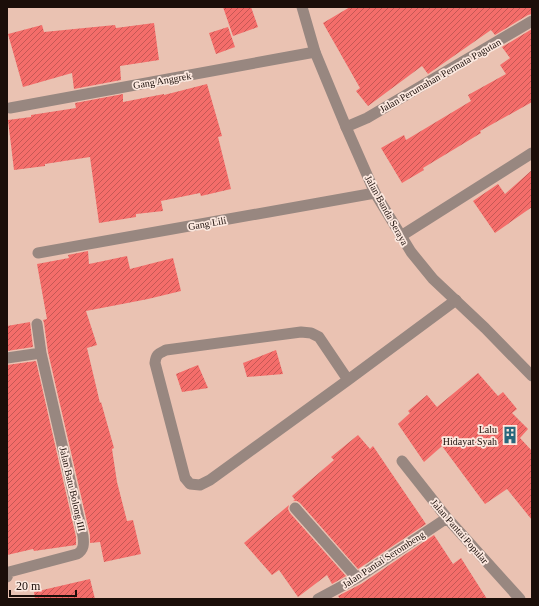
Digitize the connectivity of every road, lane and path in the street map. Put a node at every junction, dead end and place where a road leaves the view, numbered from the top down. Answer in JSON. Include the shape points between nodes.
{"nodes":[{"id":1,"x":302,"y":7,"type":"edge"},
{"id":2,"x":532,"y":21,"type":"edge"},
{"id":3,"x":315,"y":52,"type":"junction"},
{"id":4,"x":10,"y":108,"type":"dead end"},
{"id":5,"x":346,"y":127,"type":"junction"},
{"id":6,"x":532,"y":153,"type":"edge"},
{"id":7,"x":375,"y":193,"type":"junction"},
{"id":8,"x":401,"y":236,"type":"junction"},
{"id":9,"x":38,"y":254,"type":"dead end"},
{"id":10,"x":456,"y":300,"type":"junction"},
{"id":11,"x":37,"y":324,"type":"dead end"},
{"id":12,"x":41,"y":353,"type":"junction"},
{"id":13,"x":7,"y":358,"type":"edge"},
{"id":14,"x":532,"y":376,"type":"edge"},
{"id":15,"x":348,"y":380,"type":"junction"},
{"id":16,"x":402,"y":461,"type":"dead end"},
{"id":17,"x":295,"y":508,"type":"dead end"},
{"id":18,"x":447,"y":518,"type":"junction"},
{"id":19,"x":8,"y":573,"type":"edge"},
{"id":20,"x":357,"y":578,"type":"junction"},
{"id":21,"x":318,"y":599,"type":"edge"},
{"id":22,"x":520,"y":599,"type":"edge"}],
"edges":[{"from":1,"to":3,"type":"street","name":"Jalan Banda Seraya"},
{"from":2,"to":5,"type":"street","name":"Jalan Perumahan Permata Pagutan","via":[[367,118]]},
{"from":3,"to":4,"type":"street","name":"Gang Anggrek"},
{"from":3,"to":5,"type":"street","name":"Jalan Banda Seraya"},
{"from":5,"to":7,"type":"street","name":"Jalan Banda Seraya"},
{"from":6,"to":8,"type":"street"},
{"from":7,"to":8,"type":"street","name":"Jalan Banda Seraya"},
{"from":7,"to":9,"type":"street","name":"Gang Lili"},
{"from":8,"to":10,"type":"street","name":"Jalan Banda Seraya","via":[[433,279]]},
{"from":10,"to":14,"type":"street","name":"Jalan Banda Seraya"},
{"from":10,"to":15,"type":"street"},
{"from":11,"to":12,"type":"street","name":"Jalan Batu Bolong III"},
{"from":12,"to":13,"type":"street"},
{"from":12,"to":19,"type":"street","name":"Jalan Batu Bolong III","via":[[84,536],[84,547],[77,554]]},
{"from":15,"to":15,"type":"street","via":[[319,337],[301,332],[166,350],[158,354],[155,363],[185,478],[190,484],[200,485]]},
{"from":16,"to":18,"type":"street","name":"Jalan Pantai Popular"},
{"from":17,"to":20,"type":"street"},
{"from":18,"to":20,"type":"street","name":"Jalan Pantai Serombeng"},
{"from":18,"to":22,"type":"street","name":"Jalan Pantai Popular"},
{"from":20,"to":21,"type":"street","name":"Jalan Pantai Serombeng"}]}
